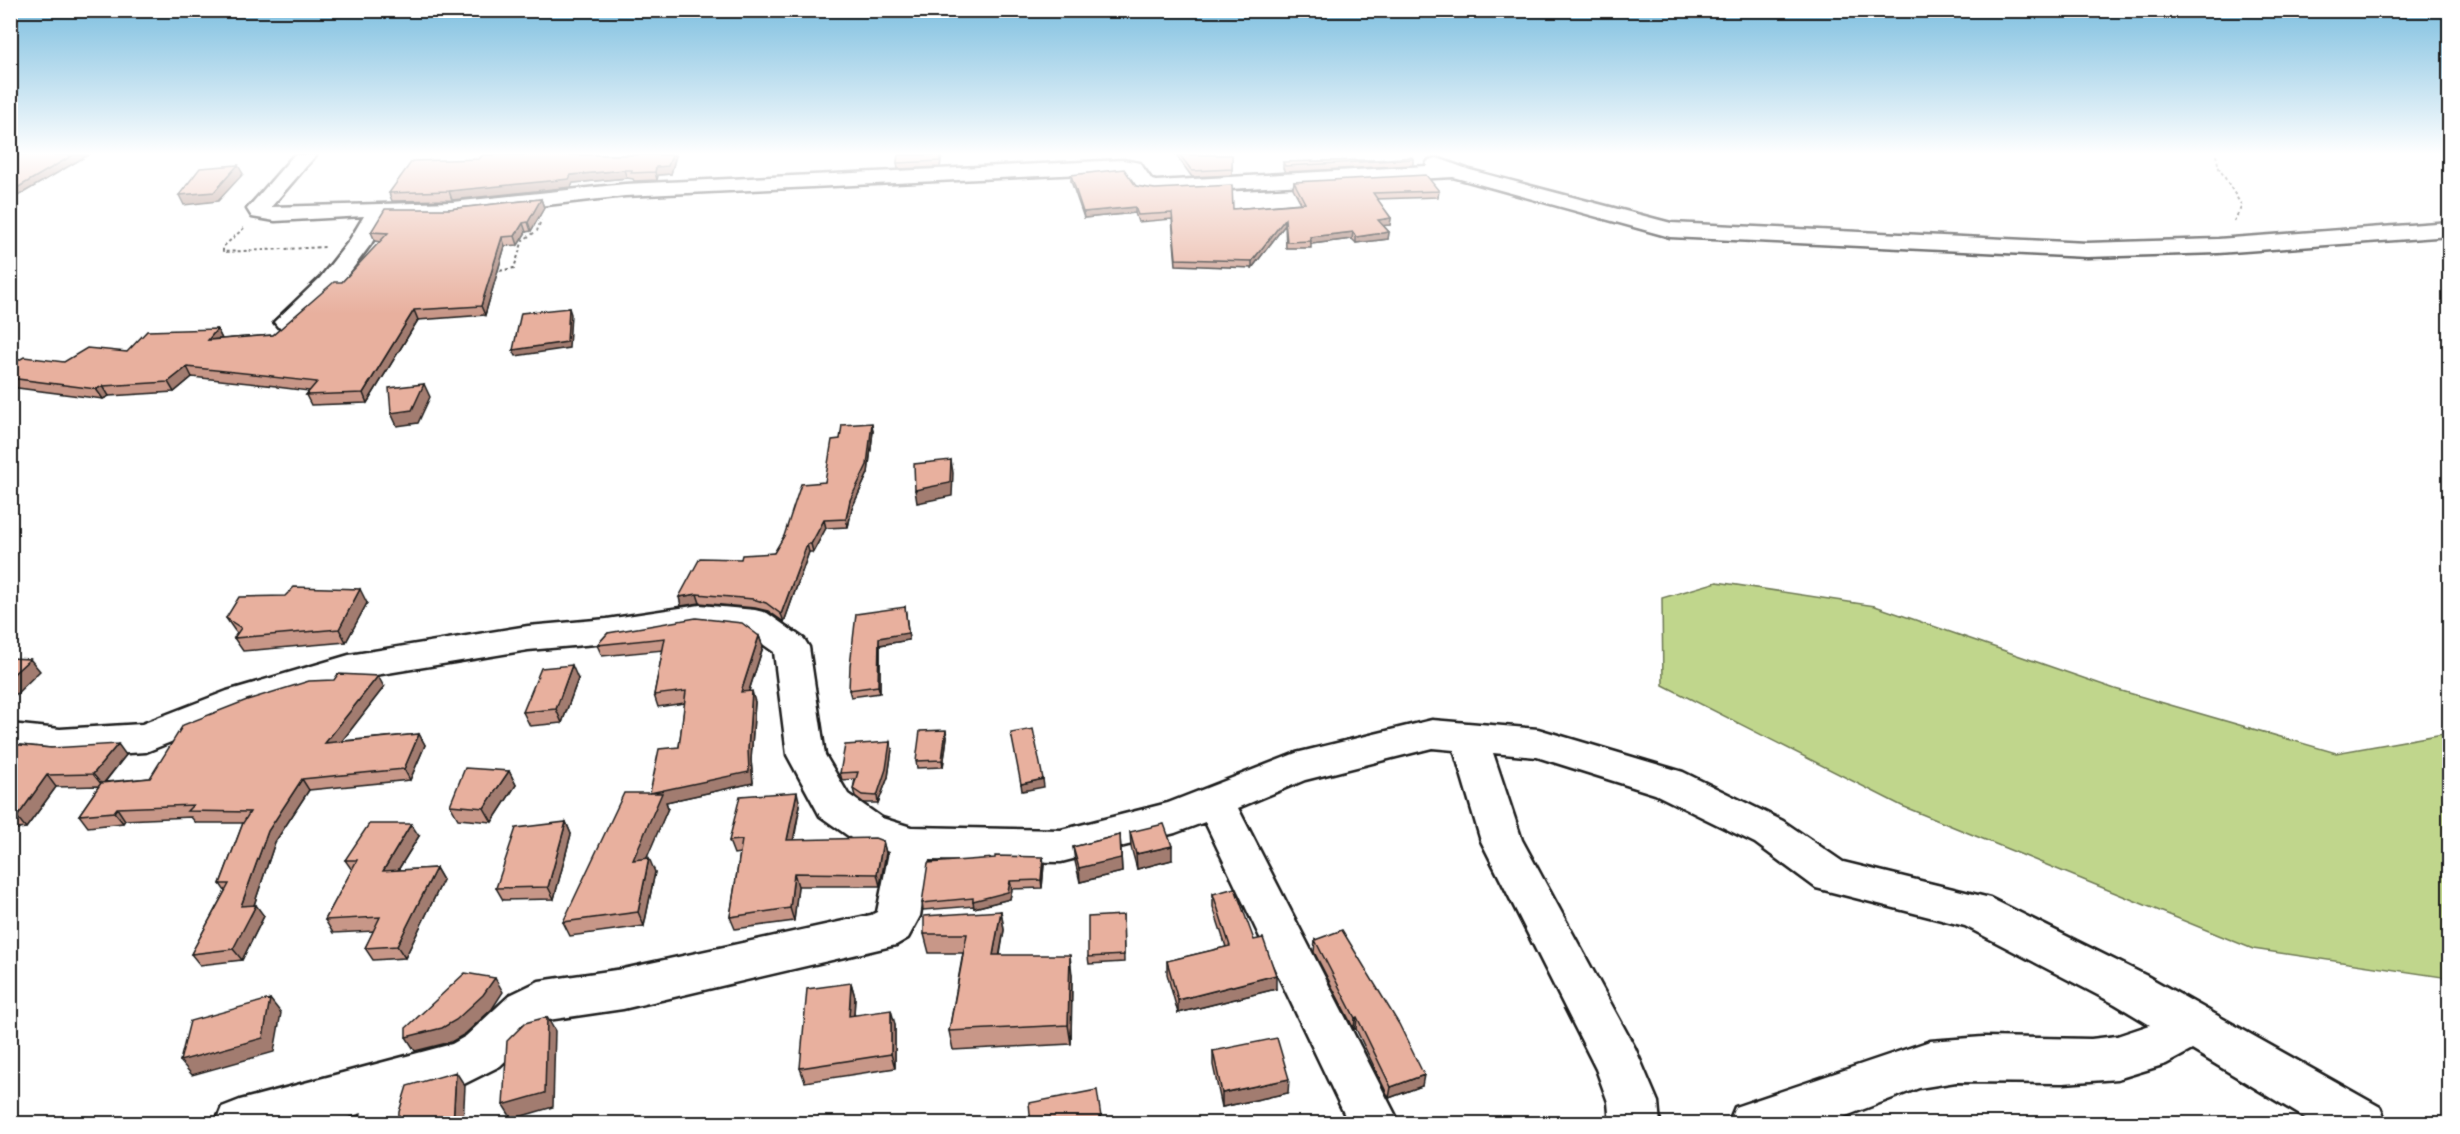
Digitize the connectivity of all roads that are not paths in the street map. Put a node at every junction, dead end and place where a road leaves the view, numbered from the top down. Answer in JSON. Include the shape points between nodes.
{"nodes":[{"id":1,"x":259,"y":208,"type":"edge"},
{"id":2,"x":462,"y":208,"type":"edge"},
{"id":3,"x":1590,"y":208,"type":"edge"},
{"id":4,"x":380,"y":209,"type":"junction"},
{"id":5,"x":2450,"y":229,"type":"edge"},
{"id":6,"x":287,"y":322,"type":"edge"},
{"id":7,"x":1469,"y":737,"type":"junction"},
{"id":8,"x":10,"y":738,"type":"edge"},
{"id":9,"x":1215,"y":801,"type":"junction"},
{"id":10,"x":911,"y":843,"type":"junction"},
{"id":11,"x":2192,"y":1025,"type":"junction"},
{"id":12,"x":389,"y":1103,"type":"edge"},
{"id":13,"x":240,"y":1124,"type":"edge"},
{"id":14,"x":1375,"y":1124,"type":"edge"},
{"id":15,"x":1635,"y":1124,"type":"edge"},
{"id":16,"x":1753,"y":1124,"type":"edge"},
{"id":17,"x":2362,"y":1124,"type":"edge"}],
"edges":[{"from":1,"to":4,"type":"street","via":[[260,213],[275,214]]},
{"from":2,"to":4,"type":"street"},
{"from":3,"to":5,"type":"street","via":[[1670,230],[2087,250],[2218,246]]},
{"from":4,"to":6,"type":"street","via":[[329,283]]},
{"from":7,"to":9,"type":"street","via":[[1432,734],[1296,768]]},
{"from":7,"to":11,"type":"street","via":[[1538,743],[1670,783],[1768,832],[1831,876],[1975,911]]},
{"from":7,"to":15,"type":"street","via":[[1502,841],[1618,1063],[1633,1102]]},
{"from":8,"to":10,"type":"street","via":[[60,743],[146,738],[240,700],[348,667],[700,616],[755,621],[791,647],[806,755],[834,805],[868,829]]},
{"from":9,"to":10,"type":"street","via":[[1175,817],[1060,846]]},
{"from":9,"to":14,"type":"street"},
{"from":10,"to":12,"type":"street","via":[[898,916],[880,932],[623,988],[539,1001],[483,1051]]},
{"from":11,"to":16,"type":"street","via":[[2163,1043],[2106,1059],[1967,1058],[1928,1063]]},
{"from":11,"to":17,"type":"street"},
{"from":12,"to":13,"type":"street"}]}
